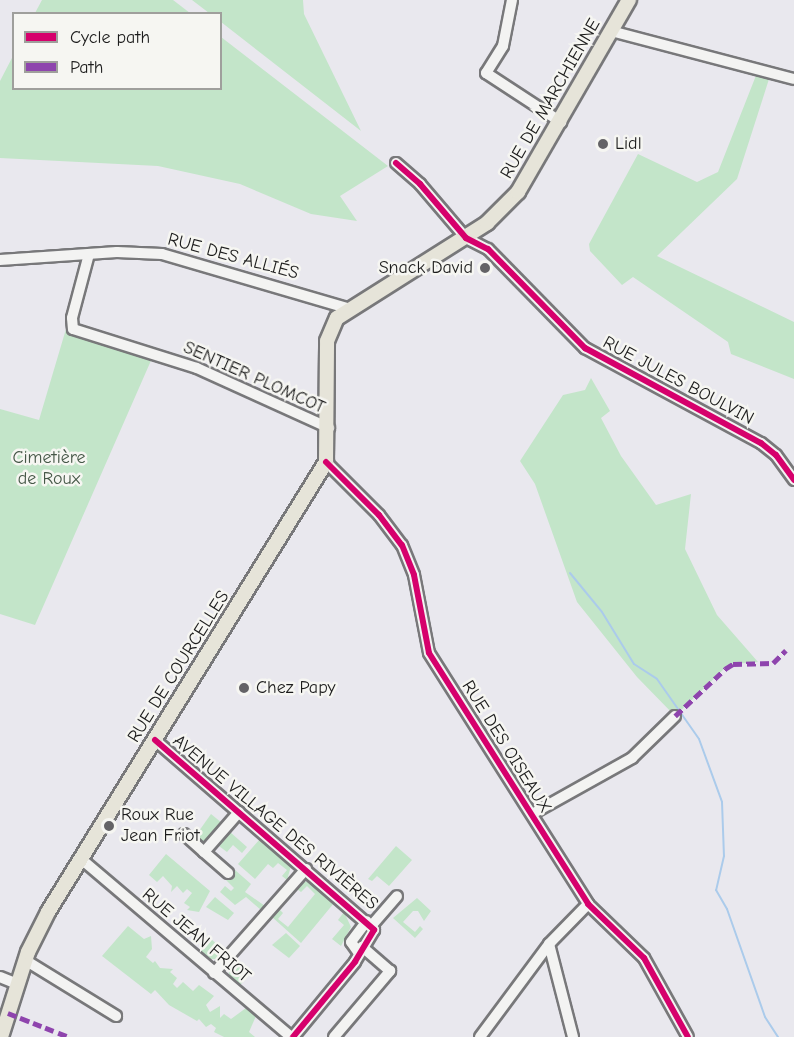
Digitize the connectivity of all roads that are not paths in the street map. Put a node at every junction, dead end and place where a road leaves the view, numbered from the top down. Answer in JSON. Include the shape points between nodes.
{"nodes":[{"id":1,"x":512,"y":0,"type":"edge"},
{"id":2,"x":628,"y":0,"type":"edge"},
{"id":3,"x":611,"y":31,"type":"junction"},
{"id":4,"x":794,"y":79,"type":"edge"},
{"id":5,"x":561,"y":122,"type":"junction"},
{"id":6,"x":396,"y":163,"type":"dead end"},
{"id":7,"x":466,"y":238,"type":"junction"},
{"id":8,"x":89,"y":254,"type":"junction"},
{"id":9,"x":0,"y":260,"type":"edge"},
{"id":10,"x":347,"y":308,"type":"junction"},
{"id":11,"x":329,"y":428,"type":"junction"},
{"id":12,"x":326,"y":462,"type":"junction"},
{"id":13,"x":794,"y":480,"type":"edge"},
{"id":14,"x":675,"y":716,"type":"dead end"},
{"id":15,"x":155,"y":740,"type":"junction"},
{"id":16,"x":239,"y":812,"type":"junction"},
{"id":17,"x":532,"y":814,"type":"junction"},
{"id":18,"x":184,"y":834,"type":"dead end"},
{"id":19,"x":204,"y":852,"type":"junction"},
{"id":20,"x":80,"y":858,"type":"junction"},
{"id":21,"x":306,"y":869,"type":"junction"},
{"id":22,"x":228,"y":873,"type":"dead end"},
{"id":23,"x":397,"y":897,"type":"dead end"},
{"id":24,"x":588,"y":904,"type":"junction"},
{"id":25,"x":371,"y":925,"type":"junction"},
{"id":26,"x":549,"y":944,"type":"junction"},
{"id":27,"x":360,"y":949,"type":"junction"},
{"id":28,"x":25,"y":960,"type":"junction"},
{"id":29,"x":213,"y":973,"type":"junction"},
{"id":30,"x":0,"y":977,"type":"edge"},
{"id":31,"x":17,"y":984,"type":"junction"},
{"id":32,"x":116,"y":1016,"type":"dead end"},
{"id":33,"x":1,"y":1037,"type":"edge"},
{"id":34,"x":292,"y":1037,"type":"edge"},
{"id":35,"x":334,"y":1037,"type":"edge"},
{"id":36,"x":480,"y":1037,"type":"edge"},
{"id":37,"x":573,"y":1037,"type":"edge"},
{"id":38,"x":688,"y":1037,"type":"edge"}],
"edges":[{"from":1,"to":5,"type":"street","via":[[503,46],[486,74]]},
{"from":2,"to":3,"type":"main road","name":"RUE DE MARCHIENNE"},
{"from":3,"to":4,"type":"street"},
{"from":3,"to":5,"type":"main road","name":"RUE DE MARCHIENNE"},
{"from":5,"to":7,"type":"main road","name":"RUE DE MARCHIENNE","via":[[518,192]]},
{"from":6,"to":7,"type":"street","name":"RUE JULES BOULVIN","via":[[420,184]]},
{"from":7,"to":10,"type":"main road","name":"RUE DE MARCHIENNE"},
{"from":7,"to":13,"type":"street","name":"RUE JULES BOULVIN","via":[[488,249],[585,348],[761,443],[776,454]]},
{"from":8,"to":9,"type":"street","name":"RUE DES ALLIÉS"},
{"from":8,"to":10,"type":"street","name":"RUE DES ALLIÉS","via":[[149,252],[180,257]]},
{"from":8,"to":11,"type":"street","name":"SENTIER PLOMCOT","via":[[72,318],[73,329],[197,368]]},
{"from":10,"to":11,"type":"main road","name":"RUE DE COURCELLES","via":[[337,318],[327,341]]},
{"from":11,"to":12,"type":"main road","name":"RUE DE COURCELLES"},
{"from":12,"to":15,"type":"main road","name":"RUE DE COURCELLES"},
{"from":12,"to":17,"type":"street","name":"RUE DES OISEAUX","via":[[402,544],[414,575],[429,653]]},
{"from":14,"to":17,"type":"street","via":[[632,758]]},
{"from":15,"to":16,"type":"street","name":"AVENUE VILLAGE DES RIVIÈRES"},
{"from":15,"to":20,"type":"main road","name":"RUE DE COURCELLES"},
{"from":16,"to":19,"type":"street","name":"AVENUE VILLAGE DES RIVIÈRES"},
{"from":16,"to":21,"type":"street","name":"AVENUE VILLAGE DES RIVIÈRES"},
{"from":17,"to":24,"type":"street","name":"RUE DES OISEAUX"},
{"from":18,"to":19,"type":"street"},
{"from":19,"to":22,"type":"street"},
{"from":20,"to":28,"type":"main road","name":"RUE DE COURCELLES"},
{"from":20,"to":29,"type":"street","name":"RUE JEAN FRIOT"},
{"from":21,"to":25,"type":"street","name":"AVENUE VILLAGE DES RIVIÈRES"},
{"from":21,"to":29,"type":"street"},
{"from":23,"to":25,"type":"street"},
{"from":24,"to":26,"type":"street"},
{"from":24,"to":38,"type":"street","name":"RUE DES OISEAUX","via":[[644,958]]},
{"from":25,"to":27,"type":"street","via":[[351,942]]},
{"from":26,"to":36,"type":"street"},
{"from":26,"to":37,"type":"street"},
{"from":27,"to":34,"type":"street","via":[[355,963]]},
{"from":27,"to":35,"type":"street","via":[[390,971]]},
{"from":28,"to":31,"type":"main road","name":"RUE DE COURCELLES"},
{"from":28,"to":32,"type":"street"},
{"from":29,"to":34,"type":"street","name":"RUE JEAN FRIOT"},
{"from":30,"to":31,"type":"street"},
{"from":31,"to":33,"type":"main road","name":"RUE DE COURCELLES"}]}
